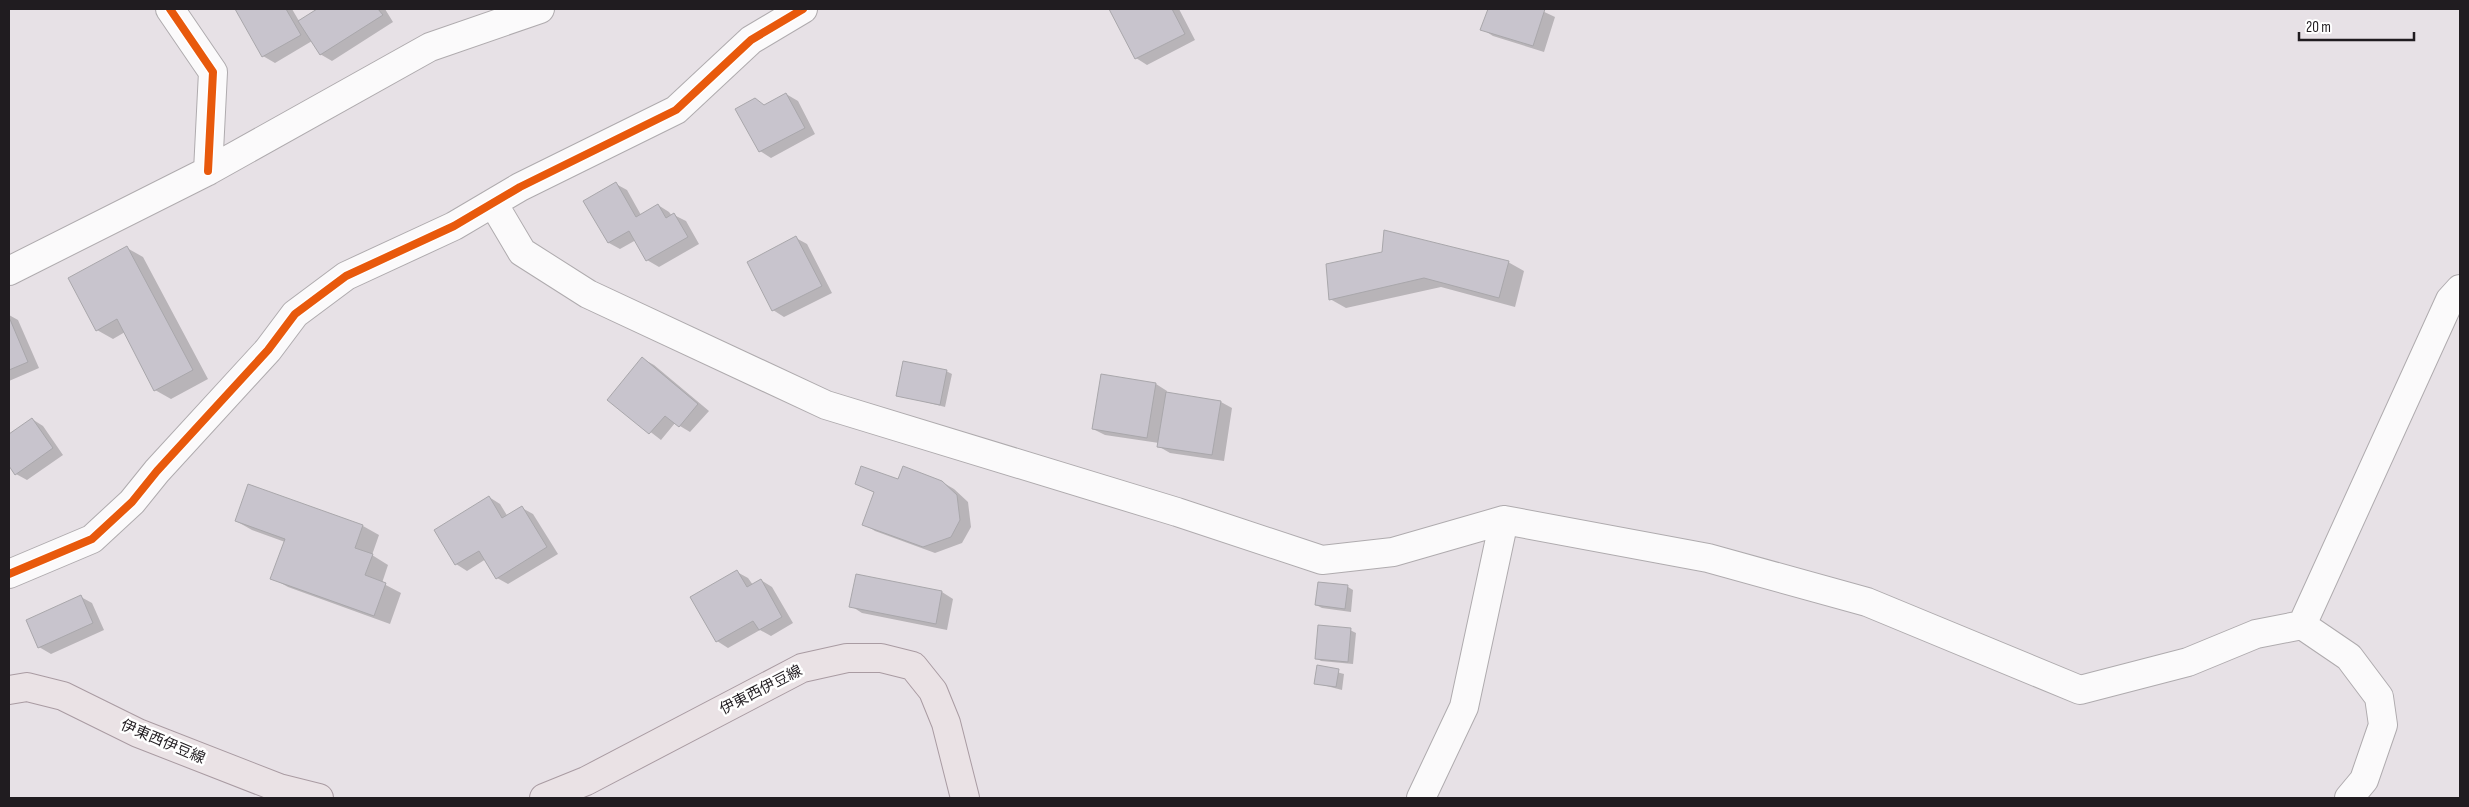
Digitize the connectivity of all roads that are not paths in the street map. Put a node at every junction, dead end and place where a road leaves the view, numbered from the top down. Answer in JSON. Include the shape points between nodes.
{"nodes":[{"id":1,"x":170,"y":9,"type":"edge"},
{"id":2,"x":540,"y":9,"type":"edge"},
{"id":3,"x":803,"y":9,"type":"edge"},
{"id":4,"x":208,"y":171,"type":"junction"},
{"id":5,"x":493,"y":203,"type":"junction"},
{"id":6,"x":9,"y":271,"type":"edge"},
{"id":7,"x":2460,"y":289,"type":"edge"},
{"id":8,"x":1504,"y":520,"type":"junction"},
{"id":9,"x":9,"y":574,"type":"edge"},
{"id":10,"x":2302,"y":625,"type":"junction"},
{"id":11,"x":9,"y":690,"type":"edge"},
{"id":12,"x":319,"y":798,"type":"edge"},
{"id":13,"x":544,"y":798,"type":"edge"},
{"id":14,"x":965,"y":798,"type":"edge"},
{"id":15,"x":1421,"y":798,"type":"edge"},
{"id":16,"x":2349,"y":798,"type":"edge"}],
"edges":[{"from":1,"to":4,"type":"street","via":[[213,72]]},
{"from":2,"to":4,"type":"street","via":[[430,47]]},
{"from":3,"to":5,"type":"street","via":[[751,40],[676,110]]},
{"from":4,"to":6,"type":"street"},
{"from":5,"to":8,"type":"street","via":[[522,252],[588,294],[826,404],[1322,560],[1393,552]]},
{"from":5,"to":9,"type":"street","via":[[454,226],[346,276],[295,314],[268,350],[156,471],[132,502],[92,539]]},
{"from":7,"to":10,"type":"street","via":[[2450,300]]},
{"from":8,"to":10,"type":"street","via":[[1708,558],[1867,602],[2080,690],[2188,662],[2256,634]]},
{"from":8,"to":15,"type":"street","via":[[1464,707]]},
{"from":10,"to":16,"type":"street","via":[[2349,657],[2379,697],[2384,725],[2364,780]]},
{"from":11,"to":12,"type":"main road","name":"伊東西伊豆線","via":[[27,687],[64,696],[138,733],[279,788]]},
{"from":13,"to":14,"type":"main road","name":"伊東西伊豆線","via":[[586,781],[802,668],[847,658],[881,658],[913,666],[933,691],[946,723]]}]}
